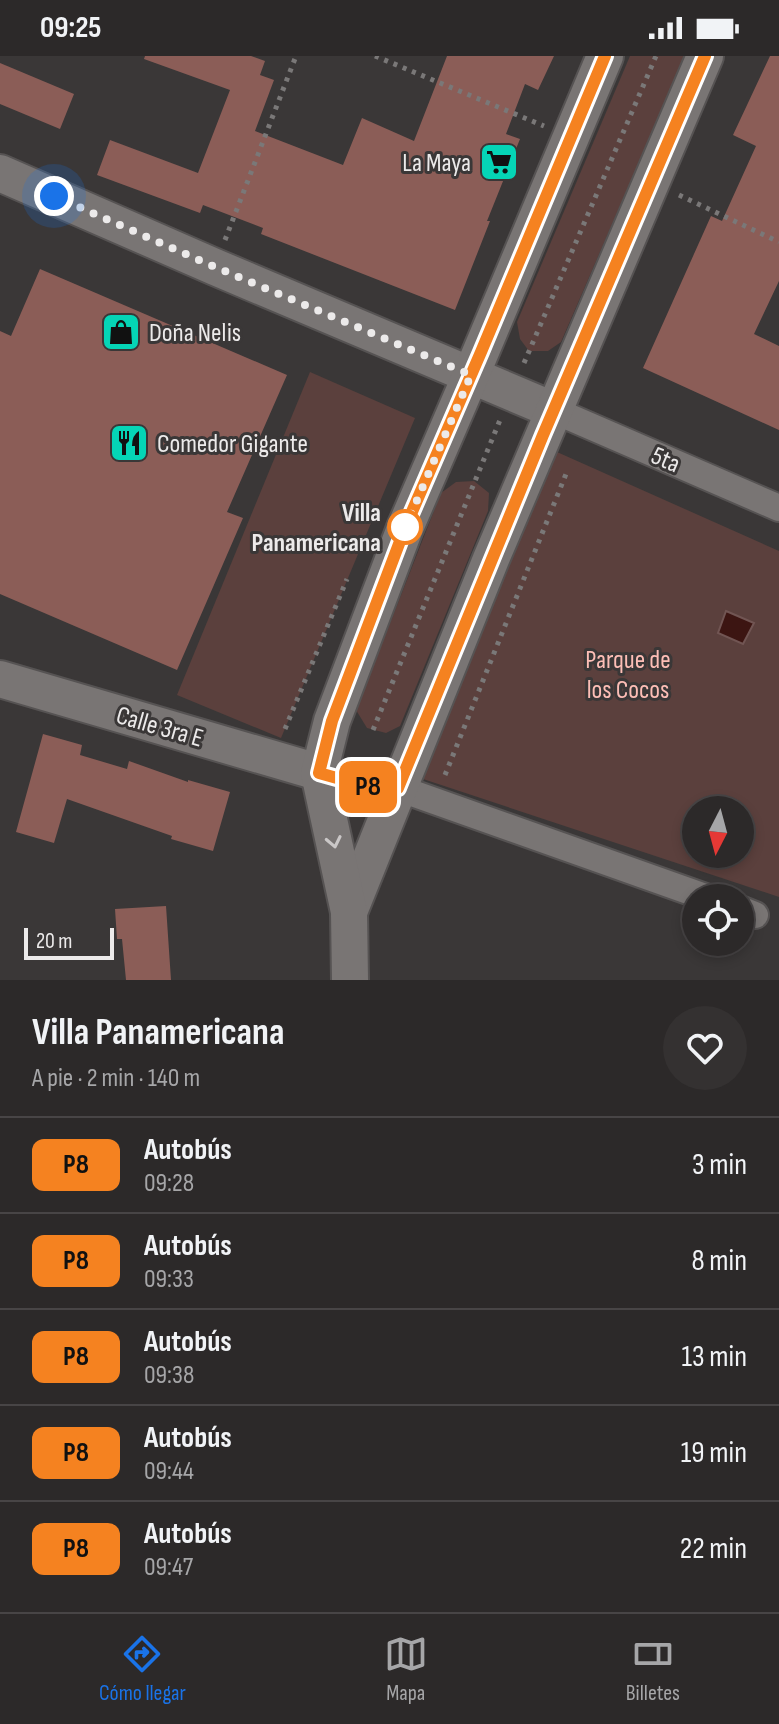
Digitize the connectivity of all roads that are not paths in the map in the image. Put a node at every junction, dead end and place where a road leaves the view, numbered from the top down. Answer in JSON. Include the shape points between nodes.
{"nodes":[{"id":1,"x":605,"y":56,"type":"edge"},
{"id":2,"x":705,"y":56,"type":"edge"},
{"id":3,"x":0,"y":173,"type":"edge"},
{"id":4,"x":471,"y":375,"type":"junction"},
{"id":5,"x":553,"y":410,"type":"junction"},
{"id":6,"x":779,"y":508,"type":"edge"},
{"id":7,"x":0,"y":679,"type":"edge"},
{"id":8,"x":319,"y":773,"type":"junction"},
{"id":9,"x":398,"y":788,"type":"junction"},
{"id":10,"x":682,"y":889,"type":"edge"},
{"id":11,"x":349,"y":912,"type":"junction"},
{"id":12,"x":350,"y":980,"type":"edge"}],
"edges":[{"from":1,"to":4,"type":"street"},
{"from":2,"to":5,"type":"street"},
{"from":3,"to":4,"type":"street"},
{"from":4,"to":5,"type":"street"},
{"from":4,"to":8,"type":"street","via":[[405,528],[332,721]]},
{"from":5,"to":6,"type":"street","name":"5ta"},
{"from":5,"to":9,"type":"street"},
{"from":7,"to":8,"type":"street","name":"Calle 3ra E"},
{"from":8,"to":9,"type":"street","name":"Calle 3ra E","via":[[369,787]]},
{"from":8,"to":11,"type":"street","one_way":true},
{"from":9,"to":10,"type":"street"},
{"from":9,"to":11,"type":"street"},
{"from":11,"to":12,"type":"street"}]}
